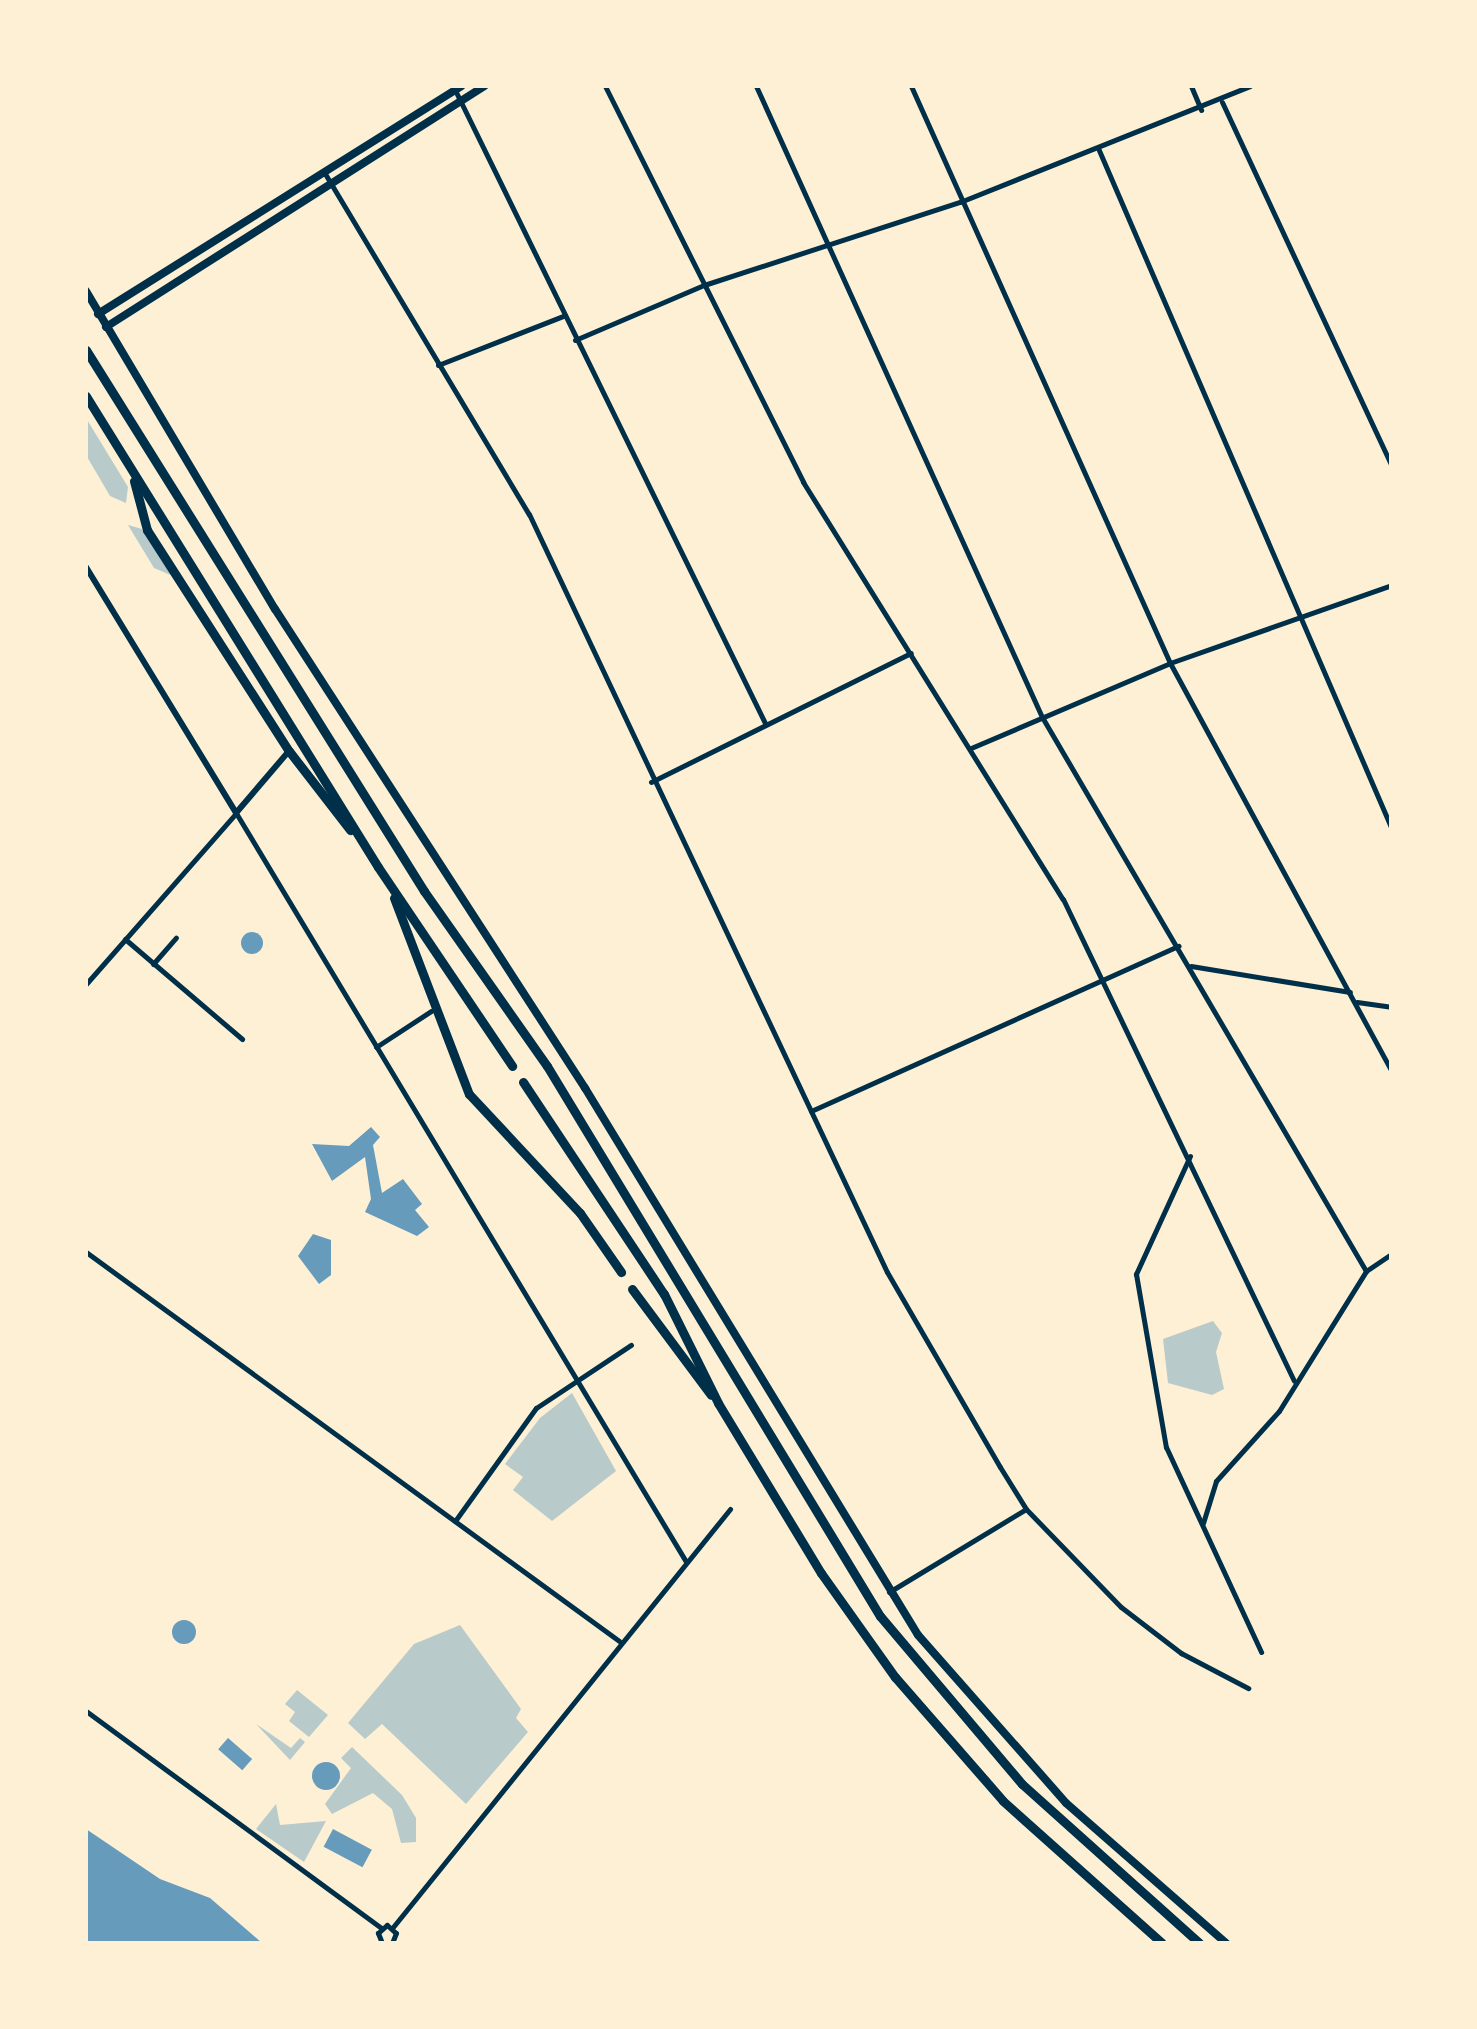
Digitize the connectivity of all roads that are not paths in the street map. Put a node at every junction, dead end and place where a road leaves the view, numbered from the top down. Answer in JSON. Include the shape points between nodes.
{"nodes":[{"id":1,"x":485,"y":86,"type":"edge"},
{"id":2,"x":605,"y":86,"type":"edge"},
{"id":3,"x":756,"y":86,"type":"edge"},
{"id":4,"x":911,"y":86,"type":"edge"},
{"id":5,"x":1191,"y":86,"type":"edge"},
{"id":6,"x":1250,"y":86,"type":"edge"},
{"id":7,"x":458,"y":88,"type":"edge"},
{"id":8,"x":460,"y":101,"type":"junction"},
{"id":9,"x":1222,"y":102,"type":"junction"},
{"id":10,"x":1201,"y":110,"type":"junction"},
{"id":11,"x":1098,"y":148,"type":"junction"},
{"id":12,"x":324,"y":171,"type":"junction"},
{"id":13,"x":331,"y":183,"type":"junction"},
{"id":14,"x":960,"y":202,"type":"junction"},
{"id":15,"x":824,"y":245,"type":"junction"},
{"id":16,"x":704,"y":285,"type":"junction"},
{"id":17,"x":86,"y":291,"type":"edge"},
{"id":18,"x":98,"y":314,"type":"junction"},
{"id":19,"x":563,"y":316,"type":"junction"},
{"id":20,"x":106,"y":327,"type":"junction"},
{"id":21,"x":575,"y":340,"type":"junction"},
{"id":22,"x":86,"y":350,"type":"edge"},
{"id":23,"x":438,"y":365,"type":"junction"},
{"id":24,"x":86,"y":396,"type":"edge"},
{"id":25,"x":1391,"y":465,"type":"edge"},
{"id":26,"x":131,"y":470,"type":"junction"},
{"id":27,"x":86,"y":567,"type":"edge"},
{"id":28,"x":1391,"y":585,"type":"edge"},
{"id":29,"x":1301,"y":614,"type":"junction"},
{"id":30,"x":911,"y":653,"type":"junction"},
{"id":31,"x":1170,"y":663,"type":"junction"},
{"id":32,"x":1042,"y":717,"type":"junction"},
{"id":33,"x":765,"y":723,"type":"junction"},
{"id":34,"x":971,"y":748,"type":"junction"},
{"id":35,"x":289,"y":751,"type":"junction"},
{"id":36,"x":651,"y":782,"type":"junction"},
{"id":37,"x":236,"y":813,"type":"junction"},
{"id":38,"x":1391,"y":827,"type":"edge"},
{"id":39,"x":378,"y":867,"type":"junction"},
{"id":40,"x":389,"y":884,"type":"junction"},
{"id":41,"x":176,"y":938,"type":"dead end"},
{"id":42,"x":125,"y":939,"type":"junction"},
{"id":43,"x":1179,"y":946,"type":"junction"},
{"id":44,"x":153,"y":964,"type":"junction"},
{"id":45,"x":1191,"y":966,"type":"junction"},
{"id":46,"x":1104,"y":980,"type":"junction"},
{"id":47,"x":86,"y":984,"type":"edge"},
{"id":48,"x":1351,"y":992,"type":"junction"},
{"id":49,"x":1356,"y":1002,"type":"junction"},
{"id":50,"x":1391,"y":1007,"type":"edge"},
{"id":51,"x":431,"y":1011,"type":"junction"},
{"id":52,"x":242,"y":1039,"type":"dead end"},
{"id":53,"x":376,"y":1047,"type":"junction"},
{"id":54,"x":512,"y":1066,"type":"dead end"},
{"id":55,"x":1391,"y":1070,"type":"edge"},
{"id":56,"x":523,"y":1082,"type":"dead end"},
{"id":57,"x":811,"y":1111,"type":"junction"},
{"id":58,"x":1190,"y":1156,"type":"junction"},
{"id":59,"x":86,"y":1252,"type":"edge"},
{"id":60,"x":1391,"y":1254,"type":"edge"},
{"id":61,"x":1366,"y":1271,"type":"junction"},
{"id":62,"x":621,"y":1272,"type":"dead end"},
{"id":63,"x":632,"y":1289,"type":"dead end"},
{"id":64,"x":631,"y":1345,"type":"dead end"},
{"id":65,"x":575,"y":1377,"type":"junction"},
{"id":66,"x":1294,"y":1381,"type":"junction"},
{"id":67,"x":718,"y":1403,"type":"junction"},
{"id":68,"x":730,"y":1509,"type":"dead end"},
{"id":69,"x":1026,"y":1509,"type":"junction"},
{"id":70,"x":455,"y":1521,"type":"junction"},
{"id":71,"x":1202,"y":1524,"type":"junction"},
{"id":72,"x":685,"y":1560,"type":"junction"},
{"id":73,"x":888,"y":1592,"type":"junction"},
{"id":74,"x":619,"y":1641,"type":"junction"},
{"id":75,"x":1261,"y":1652,"type":"dead end"},
{"id":76,"x":1248,"y":1688,"type":"dead end"},
{"id":77,"x":86,"y":1711,"type":"edge"},
{"id":78,"x":393,"y":1927,"type":"junction"},
{"id":79,"x":381,"y":1928,"type":"junction"},
{"id":80,"x":396,"y":1942,"type":"edge"},
{"id":81,"x":382,"y":1943,"type":"edge"},
{"id":82,"x":1162,"y":1943,"type":"edge"},
{"id":83,"x":1199,"y":1943,"type":"edge"},
{"id":84,"x":1226,"y":1943,"type":"edge"}],
"edges":[{"from":1,"to":8,"type":"main road"},
{"from":2,"to":16,"type":"street"},
{"from":3,"to":15,"type":"street"},
{"from":4,"to":14,"type":"street"},
{"from":5,"to":10,"type":"street"},
{"from":6,"to":9,"type":"street"},
{"from":7,"to":8,"type":"street"},
{"from":7,"to":12,"type":"main road"},
{"from":8,"to":13,"type":"main road"},
{"from":8,"to":19,"type":"street"},
{"from":9,"to":10,"type":"street"},
{"from":9,"to":25,"type":"street"},
{"from":10,"to":11,"type":"street"},
{"from":11,"to":14,"type":"street"},
{"from":11,"to":29,"type":"street"},
{"from":12,"to":13,"type":"street"},
{"from":12,"to":18,"type":"main road"},
{"from":13,"to":20,"type":"main road"},
{"from":13,"to":23,"type":"street"},
{"from":14,"to":15,"type":"street"},
{"from":14,"to":31,"type":"street"},
{"from":15,"to":16,"type":"street"},
{"from":15,"to":32,"type":"street"},
{"from":16,"to":21,"type":"street"},
{"from":16,"to":30,"type":"street","via":[[803,482]]},
{"from":17,"to":18,"type":"main road"},
{"from":18,"to":20,"type":"main road"},
{"from":19,"to":21,"type":"street"},
{"from":19,"to":23,"type":"street"},
{"from":20,"to":73,"type":"main road","via":[[327,692],[585,1088]]},
{"from":21,"to":33,"type":"street"},
{"from":22,"to":83,"type":"highway","via":[[424,891],[547,1066],[880,1616],[1022,1784]]},
{"from":23,"to":36,"type":"street","via":[[529,514]]},
{"from":24,"to":26,"type":"highway"},
{"from":26,"to":35,"type":"highway","via":[[147,530]]},
{"from":26,"to":39,"type":"highway"},
{"from":27,"to":37,"type":"street"},
{"from":28,"to":29,"type":"street"},
{"from":29,"to":31,"type":"street"},
{"from":29,"to":38,"type":"street"},
{"from":30,"to":33,"type":"street"},
{"from":30,"to":34,"type":"street"},
{"from":31,"to":32,"type":"street"},
{"from":31,"to":48,"type":"street"},
{"from":32,"to":34,"type":"street"},
{"from":32,"to":43,"type":"street"},
{"from":33,"to":36,"type":"street"},
{"from":34,"to":46,"type":"street"},
{"from":35,"to":37,"type":"street"},
{"from":35,"to":39,"type":"highway"},
{"from":36,"to":57,"type":"street"},
{"from":37,"to":42,"type":"street"},
{"from":37,"to":53,"type":"street"},
{"from":39,"to":40,"type":"highway"},
{"from":40,"to":51,"type":"highway"},
{"from":40,"to":54,"type":"highway"},
{"from":41,"to":44,"type":"street"},
{"from":42,"to":44,"type":"street"},
{"from":42,"to":47,"type":"street"},
{"from":43,"to":45,"type":"street"},
{"from":43,"to":46,"type":"street"},
{"from":44,"to":52,"type":"street"},
{"from":45,"to":48,"type":"street"},
{"from":45,"to":61,"type":"street"},
{"from":46,"to":57,"type":"street"},
{"from":46,"to":58,"type":"street"},
{"from":48,"to":49,"type":"street"},
{"from":49,"to":50,"type":"street"},
{"from":49,"to":55,"type":"street"},
{"from":51,"to":53,"type":"street"},
{"from":51,"to":62,"type":"highway","via":[[469,1094],[580,1213]]},
{"from":53,"to":65,"type":"street"},
{"from":56,"to":67,"type":"highway","via":[[664,1294]]},
{"from":57,"to":69,"type":"street","via":[[887,1272]]},
{"from":58,"to":66,"type":"street"},
{"from":58,"to":71,"type":"street","via":[[1136,1274],[1166,1447]]},
{"from":59,"to":70,"type":"street"},
{"from":60,"to":61,"type":"street"},
{"from":61,"to":66,"type":"street"},
{"from":63,"to":67,"type":"highway"},
{"from":64,"to":65,"type":"street"},
{"from":65,"to":70,"type":"street","via":[[531,1414]]},
{"from":65,"to":72,"type":"street"},
{"from":66,"to":71,"type":"street","via":[[1279,1411],[1216,1481]]},
{"from":67,"to":82,"type":"highway","via":[[821,1573],[923,1712],[1033,1830]]},
{"from":68,"to":72,"type":"street"},
{"from":69,"to":73,"type":"street"},
{"from":69,"to":76,"type":"street","via":[[1121,1607],[1181,1653]]},
{"from":70,"to":74,"type":"street"},
{"from":71,"to":75,"type":"street"},
{"from":72,"to":74,"type":"street"},
{"from":73,"to":84,"type":"main road","via":[[1066,1803]]},
{"from":74,"to":78,"type":"street"},
{"from":77,"to":79,"type":"street"},
{"from":78,"to":79,"type":"street"},
{"from":78,"to":80,"type":"street"},
{"from":79,"to":81,"type":"street"}]}
